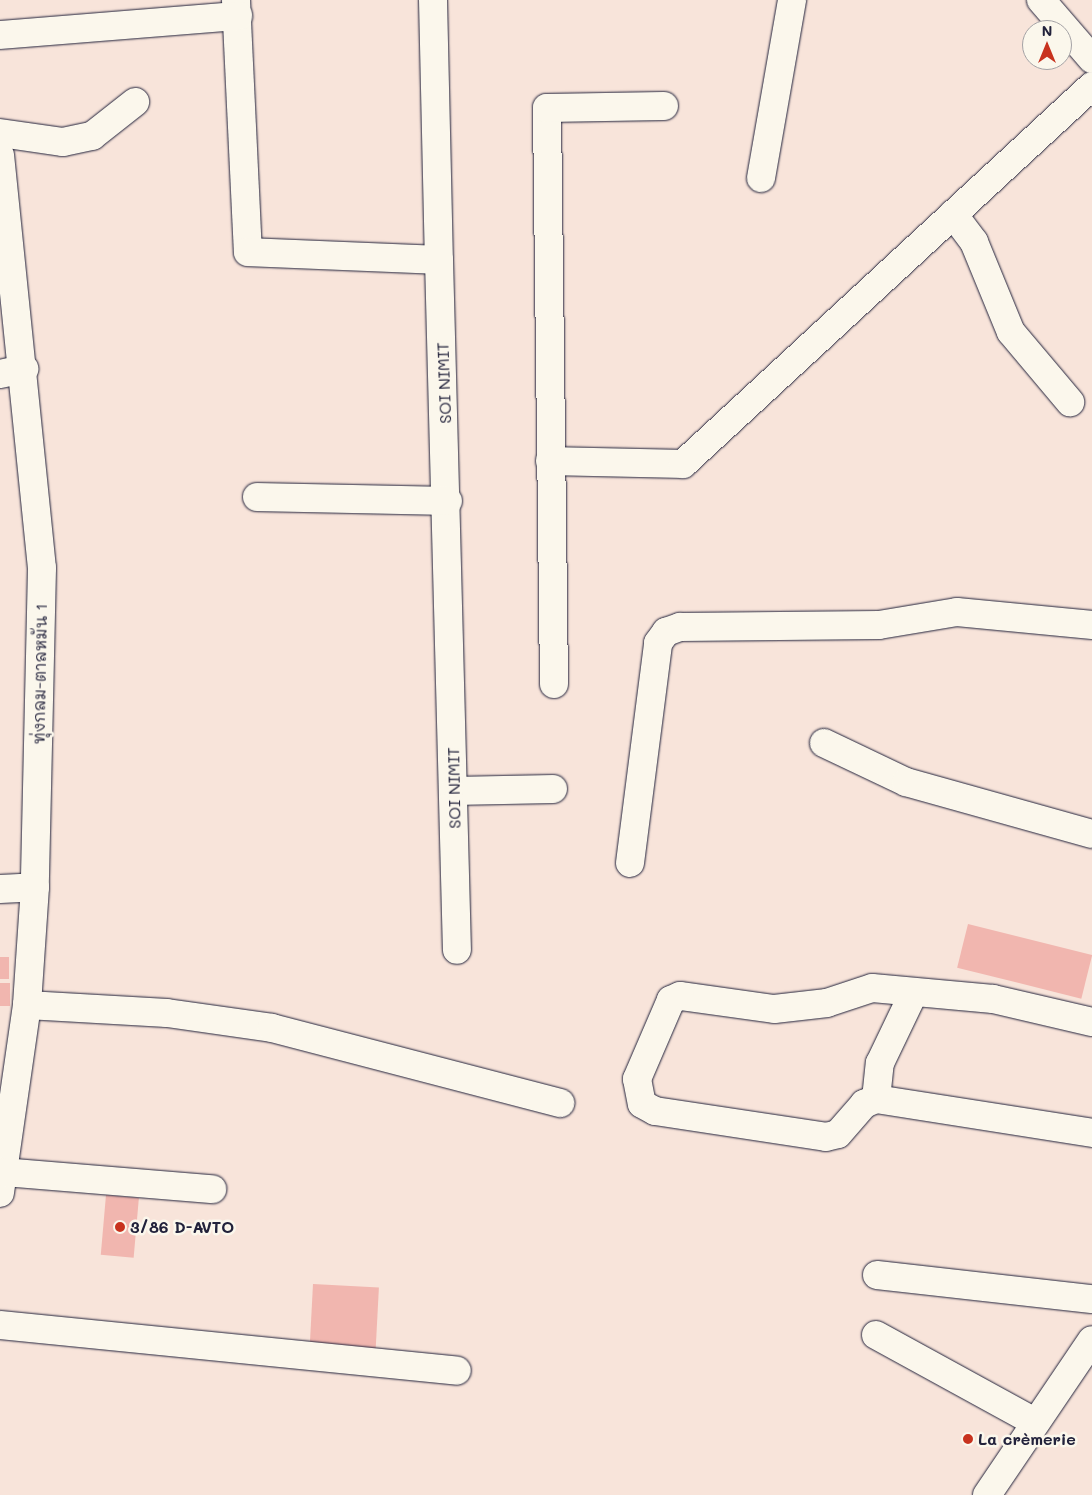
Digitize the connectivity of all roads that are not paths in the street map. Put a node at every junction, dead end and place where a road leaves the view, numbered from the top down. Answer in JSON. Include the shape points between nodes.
{"nodes":[{"id":1,"x":433,"y":0,"type":"edge"},
{"id":2,"x":792,"y":0,"type":"edge"},
{"id":3,"x":1040,"y":0,"type":"edge"},
{"id":4,"x":237,"y":8,"type":"edge"},
{"id":5,"x":0,"y":35,"type":"edge"},
{"id":6,"x":1092,"y":59,"type":"edge"},
{"id":7,"x":1092,"y":86,"type":"edge"},
{"id":8,"x":135,"y":102,"type":"dead end"},
{"id":9,"x":664,"y":106,"type":"dead end"},
{"id":10,"x":0,"y":133,"type":"edge"},
{"id":11,"x":0,"y":155,"type":"edge"},
{"id":12,"x":761,"y":178,"type":"dead end"},
{"id":13,"x":4,"y":205,"type":"edge"},
{"id":14,"x":953,"y":214,"type":"junction"},
{"id":15,"x":439,"y":260,"type":"junction"},
{"id":16,"x":12,"y":372,"type":"edge"},
{"id":17,"x":1070,"y":402,"type":"dead end"},
{"id":18,"x":550,"y":462,"type":"junction"},
{"id":19,"x":257,"y":497,"type":"dead end"},
{"id":20,"x":448,"y":501,"type":"junction"},
{"id":21,"x":1092,"y":625,"type":"edge"},
{"id":22,"x":554,"y":684,"type":"dead end"},
{"id":23,"x":824,"y":743,"type":"dead end"},
{"id":24,"x":552,"y":789,"type":"dead end"},
{"id":25,"x":454,"y":791,"type":"junction"},
{"id":26,"x":1092,"y":834,"type":"edge"},
{"id":27,"x":630,"y":863,"type":"dead end"},
{"id":28,"x":36,"y":887,"type":"junction"},
{"id":29,"x":0,"y":889,"type":"edge"},
{"id":30,"x":457,"y":950,"type":"dead end"},
{"id":31,"x":912,"y":994,"type":"junction"},
{"id":32,"x":27,"y":1005,"type":"junction"},
{"id":33,"x":1092,"y":1022,"type":"edge"},
{"id":34,"x":10,"y":1065,"type":"edge"},
{"id":35,"x":876,"y":1099,"type":"junction"},
{"id":36,"x":560,"y":1104,"type":"dead end"},
{"id":37,"x":1092,"y":1133,"type":"edge"},
{"id":38,"x":2,"y":1183,"type":"edge"},
{"id":39,"x":212,"y":1189,"type":"dead end"},
{"id":40,"x":877,"y":1275,"type":"dead end"},
{"id":41,"x":1092,"y":1299,"type":"edge"},
{"id":42,"x":0,"y":1325,"type":"edge"},
{"id":43,"x":876,"y":1335,"type":"dead end"},
{"id":44,"x":1092,"y":1340,"type":"edge"},
{"id":45,"x":457,"y":1371,"type":"dead end"},
{"id":46,"x":1035,"y":1422,"type":"junction"},
{"id":47,"x":987,"y":1495,"type":"edge"}],
"edges":[{"from":1,"to":15,"type":"street","name":"SOI NIMIT"},
{"from":2,"to":12,"type":"street"},
{"from":3,"to":6,"type":"street"},
{"from":4,"to":5,"type":"street"},
{"from":4,"to":15,"type":"street","via":[[248,252]]},
{"from":7,"to":14,"type":"street"},
{"from":8,"to":10,"type":"street","via":[[92,136],[63,142]]},
{"from":9,"to":18,"type":"street","via":[[547,108]]},
{"from":11,"to":13,"type":"street","name":"ทุ่งกลม-ตาลหมัน 1"},
{"from":13,"to":16,"type":"street","name":"ทุ่งกลม-ตาลหมัน 1"},
{"from":14,"to":17,"type":"street","via":[[974,242],[1011,332]]},
{"from":14,"to":18,"type":"street","via":[[683,464]]},
{"from":15,"to":20,"type":"street","name":"SOI NIMIT"},
{"from":16,"to":28,"type":"street","name":"ทุ่งกลม-ตาลหมัน 1","via":[[42,568]]},
{"from":18,"to":22,"type":"street"},
{"from":19,"to":20,"type":"street"},
{"from":20,"to":25,"type":"street","name":"SOI NIMIT"},
{"from":21,"to":27,"type":"street","via":[[957,612],[879,625],[680,627],[666,632],[658,643]]},
{"from":23,"to":26,"type":"street","via":[[906,782]]},
{"from":24,"to":25,"type":"street"},
{"from":25,"to":30,"type":"street","name":"SOI NIMIT"},
{"from":28,"to":29,"type":"street"},
{"from":28,"to":32,"type":"street","name":"ทุ่งกลม-ตาลหมัน 1"},
{"from":31,"to":33,"type":"street","via":[[993,999]]},
{"from":31,"to":35,"type":"street","via":[[880,1063]]},
{"from":31,"to":35,"type":"street","via":[[872,988],[827,1003],[774,1009],[680,996],[671,1000],[637,1079],[642,1104],[655,1111],[826,1136],[838,1134],[864,1104]]},
{"from":32,"to":34,"type":"street","name":"ทุ่งกลม-ตาลหมัน 1"},
{"from":32,"to":36,"type":"street","via":[[167,1013],[272,1028]]},
{"from":34,"to":38,"type":"street","name":"ทุ่งกลม-ตาลหมัน 1"},
{"from":35,"to":37,"type":"street"},
{"from":38,"to":39,"type":"street"},
{"from":40,"to":41,"type":"street"},
{"from":42,"to":45,"type":"street"},
{"from":43,"to":46,"type":"street"},
{"from":44,"to":46,"type":"street"},
{"from":46,"to":47,"type":"street"}]}
